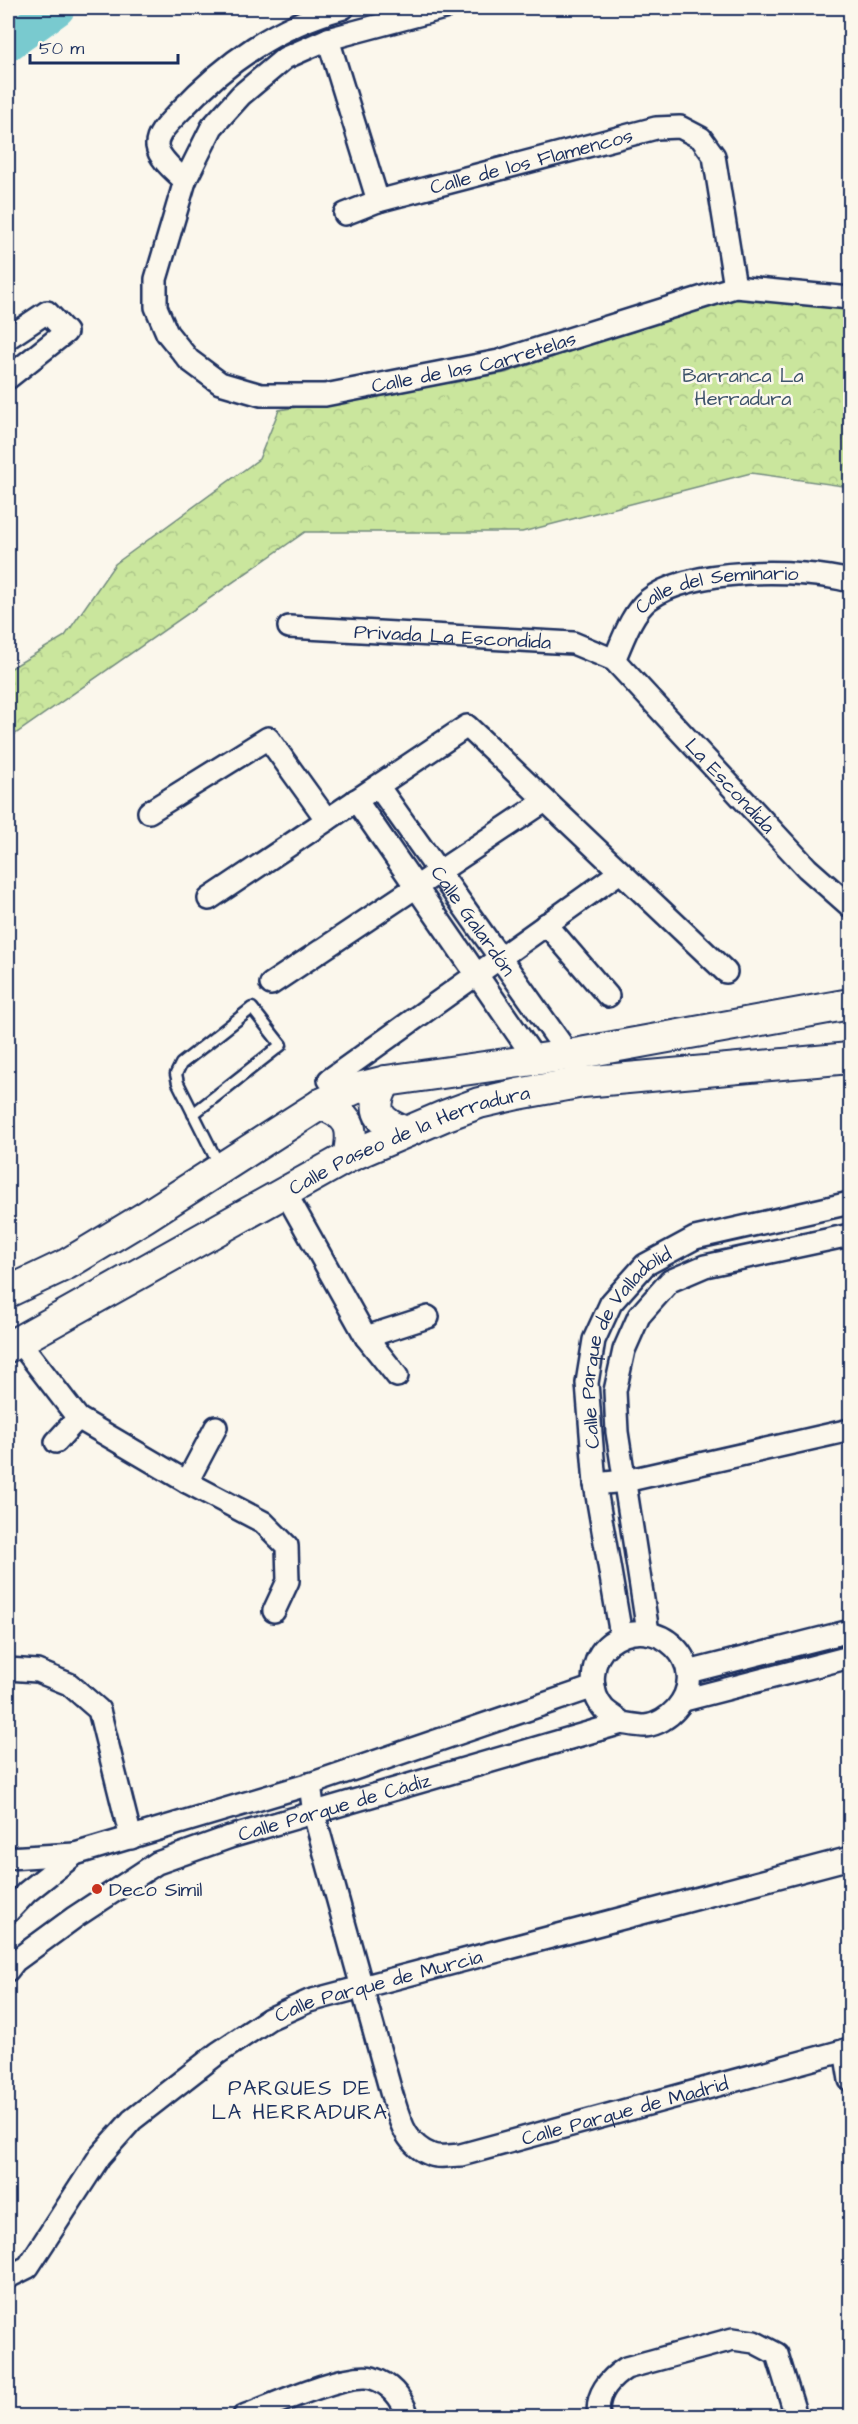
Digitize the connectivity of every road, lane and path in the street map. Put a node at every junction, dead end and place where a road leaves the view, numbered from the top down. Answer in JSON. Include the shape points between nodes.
{"nodes":[{"id":1,"x":343,"y":8,"type":"edge"},
{"id":2,"x":444,"y":8,"type":"edge"},
{"id":3,"x":328,"y":39,"type":"junction"},
{"id":4,"x":185,"y":182,"type":"junction"},
{"id":5,"x":378,"y":201,"type":"junction"},
{"id":6,"x":345,"y":214,"type":"dead end"},
{"id":7,"x":735,"y":287,"type":"junction"},
{"id":8,"x":850,"y":298,"type":"edge"},
{"id":9,"x":8,"y":338,"type":"edge"},
{"id":10,"x":8,"y":378,"type":"edge"},
{"id":11,"x":850,"y":581,"type":"edge"},
{"id":12,"x":289,"y":627,"type":"dead end"},
{"id":13,"x":614,"y":660,"type":"junction"},
{"id":14,"x":378,"y":786,"type":"junction"},
{"id":15,"x":356,"y":800,"type":"junction"},
{"id":16,"x":545,"y":801,"type":"junction"},
{"id":17,"x":149,"y":812,"type":"dead end"},
{"id":18,"x":327,"y":820,"type":"junction"},
{"id":19,"x":439,"y":872,"type":"junction"},
{"id":20,"x":620,"y":872,"type":"junction"},
{"id":21,"x":417,"y":887,"type":"junction"},
{"id":22,"x":209,"y":899,"type":"dead end"},
{"id":23,"x":850,"y":906,"type":"edge"},
{"id":24,"x":546,"y":924,"type":"junction"},
{"id":25,"x":499,"y":958,"type":"junction"},
{"id":26,"x":726,"y":972,"type":"dead end"},
{"id":27,"x":477,"y":974,"type":"junction"},
{"id":28,"x":271,"y":984,"type":"dead end"},
{"id":29,"x":608,"y":996,"type":"dead end"},
{"id":30,"x":850,"y":1004,"type":"edge"},
{"id":31,"x":569,"y":1055,"type":"junction"},
{"id":32,"x":850,"y":1058,"type":"edge"},
{"id":33,"x":535,"y":1059,"type":"junction"},
{"id":34,"x":386,"y":1081,"type":"junction"},
{"id":35,"x":325,"y":1092,"type":"junction"},
{"id":36,"x":193,"y":1114,"type":"junction"},
{"id":37,"x":403,"y":1131,"type":"junction"},
{"id":38,"x":348,"y":1157,"type":"junction"},
{"id":39,"x":220,"y":1167,"type":"junction"},
{"id":40,"x":285,"y":1192,"type":"junction"},
{"id":41,"x":850,"y":1203,"type":"edge"},
{"id":42,"x":850,"y":1235,"type":"edge"},
{"id":43,"x":15,"y":1285,"type":"edge"},
{"id":44,"x":428,"y":1317,"type":"dead end"},
{"id":45,"x":366,"y":1337,"type":"junction"},
{"id":46,"x":13,"y":1343,"type":"edge"},
{"id":47,"x":397,"y":1376,"type":"dead end"},
{"id":48,"x":78,"y":1418,"type":"junction"},
{"id":49,"x":216,"y":1427,"type":"dead end"},
{"id":50,"x":850,"y":1430,"type":"edge"},
{"id":51,"x":56,"y":1442,"type":"dead end"},
{"id":52,"x":625,"y":1481,"type":"junction"},
{"id":53,"x":187,"y":1482,"type":"junction"},
{"id":54,"x":595,"y":1484,"type":"junction"},
{"id":55,"x":274,"y":1611,"type":"dead end"},
{"id":56,"x":850,"y":1631,"type":"edge"},
{"id":57,"x":648,"y":1632,"type":"junction"},
{"id":58,"x":621,"y":1635,"type":"junction"},
{"id":59,"x":850,"y":1657,"type":"edge"},
{"id":60,"x":8,"y":1669,"type":"edge"},
{"id":61,"x":688,"y":1672,"type":"junction"},
{"id":62,"x":594,"y":1687,"type":"junction"},
{"id":63,"x":684,"y":1700,"type":"junction"},
{"id":64,"x":622,"y":1722,"type":"junction"},
{"id":65,"x":310,"y":1784,"type":"junction"},
{"id":66,"x":314,"y":1814,"type":"junction"},
{"id":67,"x":131,"y":1838,"type":"junction"},
{"id":68,"x":75,"y":1854,"type":"junction"},
{"id":69,"x":8,"y":1858,"type":"edge"},
{"id":70,"x":850,"y":1858,"type":"edge"},
{"id":71,"x":8,"y":1912,"type":"edge"},
{"id":72,"x":10,"y":1962,"type":"edge"},
{"id":73,"x":362,"y":1987,"type":"junction"},
{"id":74,"x":848,"y":2049,"type":"edge"},
{"id":75,"x":850,"y":2080,"type":"edge"},
{"id":76,"x":8,"y":2277,"type":"edge"},
{"id":77,"x":244,"y":2416,"type":"edge"},
{"id":78,"x":408,"y":2416,"type":"edge"},
{"id":79,"x":599,"y":2416,"type":"edge"},
{"id":80,"x":796,"y":2416,"type":"edge"}],
"edges":[{"from":1,"to":4,"type":"street","via":[[241,54],[204,85],[165,128],[157,146],[164,160]]},
{"from":2,"to":3,"type":"street","name":"Calle de las Carretelas"},
{"from":3,"to":4,"type":"street","name":"Calle de las Carretelas","via":[[285,58],[240,95],[212,127]]},
{"from":3,"to":5,"type":"street"},
{"from":4,"to":7,"type":"street","name":"Calle de las Carretelas","via":[[156,279],[156,307],[167,333],[189,360],[220,383],[261,395],[325,395],[499,361]]},
{"from":5,"to":6,"type":"street","name":"Calle de los Flamencos"},
{"from":5,"to":7,"type":"street","name":"Calle de los Flamencos","via":[[656,129],[680,127],[701,138],[714,156]]},
{"from":7,"to":8,"type":"street","name":"Calle de las Carretelas"},
{"from":9,"to":10,"type":"street","via":[[47,312],[66,332]]},
{"from":11,"to":13,"type":"street","name":"Calle del Seminario","via":[[766,573],[716,576],[670,586],[647,601],[630,624]]},
{"from":12,"to":13,"type":"street","name":"Privada La Escondida","via":[[573,644]]},
{"from":13,"to":23,"type":"street","name":"La Escondida","via":[[807,868]]},
{"from":14,"to":15,"type":"street"},
{"from":14,"to":16,"type":"street","via":[[467,726]]},
{"from":14,"to":19,"type":"street","name":"Calle Galardón"},
{"from":15,"to":18,"type":"street"},
{"from":15,"to":21,"type":"street","name":"Calle Galardón"},
{"from":16,"to":19,"type":"street"},
{"from":16,"to":20,"type":"street"},
{"from":17,"to":18,"type":"street","via":[[268,738]]},
{"from":18,"to":22,"type":"street"},
{"from":19,"to":21,"type":"street"},
{"from":19,"to":25,"type":"street","name":"Calle Galardón"},
{"from":20,"to":24,"type":"street"},
{"from":20,"to":26,"type":"street"},
{"from":21,"to":27,"type":"street","name":"Calle Galardón"},
{"from":21,"to":28,"type":"street"},
{"from":24,"to":25,"type":"street"},
{"from":24,"to":29,"type":"street"},
{"from":25,"to":27,"type":"street"},
{"from":25,"to":31,"type":"street","name":"Calle Galardón"},
{"from":27,"to":33,"type":"street","name":"Calle Galardón"},
{"from":27,"to":35,"type":"street"},
{"from":30,"to":31,"type":"main road","name":"Calle Paseo de la Herradura"},
{"from":31,"to":33,"type":"main road","name":"Calle Paseo de la Herradura"},
{"from":32,"to":37,"type":"main road","name":"Calle Paseo de la Herradura","via":[[582,1082],[479,1103]]},
{"from":33,"to":34,"type":"main road","name":"Calle Paseo de la Herradura"},
{"from":34,"to":35,"type":"main road","name":"Calle Paseo de la Herradura"},
{"from":34,"to":37,"type":"main road","via":[[376,1104],[380,1117]]},
{"from":35,"to":38,"type":"main road","via":[[352,1131]]},
{"from":35,"to":39,"type":"main road","name":"Calle Paseo de la Herradura"},
{"from":36,"to":36,"type":"lane","via":[[178,1083],[176,1074],[181,1064],[252,1008],[281,1045]]},
{"from":36,"to":39,"type":"lane"},
{"from":37,"to":38,"type":"main road","name":"Calle Paseo de la Herradura"},
{"from":38,"to":40,"type":"main road","name":"Calle Paseo de la Herradura"},
{"from":39,"to":43,"type":"main road","name":"Calle Paseo de la Herradura","via":[[67,1264]]},
{"from":40,"to":45,"type":"street"},
{"from":40,"to":46,"type":"main road","name":"Calle Paseo de la Herradura"},
{"from":41,"to":54,"type":"street","name":"Calle Parque de Valladolid","via":[[696,1238],[645,1264],[611,1303],[594,1340],[587,1383]]},
{"from":42,"to":52,"type":"street","name":"Calle Parque de Valladolid","via":[[705,1266],[670,1281],[639,1316],[624,1350],[615,1391]]},
{"from":44,"to":45,"type":"street"},
{"from":45,"to":47,"type":"street"},
{"from":46,"to":48,"type":"street"},
{"from":48,"to":51,"type":"street"},
{"from":48,"to":53,"type":"street"},
{"from":49,"to":53,"type":"street"},
{"from":50,"to":52,"type":"street"},
{"from":52,"to":54,"type":"street"},
{"from":52,"to":57,"type":"street","name":"Calle Parque de Valladolid"},
{"from":53,"to":55,"type":"street","via":[[263,1522],[287,1546],[288,1581]]},
{"from":54,"to":58,"type":"street","name":"Calle Parque de Valladolid"},
{"from":56,"to":61,"type":"street"},
{"from":57,"to":58,"type":"street"},
{"from":57,"to":61,"type":"street","via":[[667,1639],[681,1653]]},
{"from":58,"to":62,"type":"street","via":[[604,1647],[594,1666]]},
{"from":59,"to":63,"type":"street","name":"Calle Parque de Cádiz"},
{"from":60,"to":67,"type":"street","via":[[37,1671],[69,1684],[99,1710]]},
{"from":61,"to":63,"type":"street"},
{"from":62,"to":64,"type":"street","via":[[603,1708]]},
{"from":62,"to":65,"type":"street","name":"Calle Parque de Cádiz"},
{"from":63,"to":64,"type":"street","name":"Calle Parque de Cádiz","via":[[668,1718],[646,1726]]},
{"from":64,"to":66,"type":"street","name":"Calle Parque de Cádiz"},
{"from":65,"to":66,"type":"street"},
{"from":65,"to":67,"type":"street","name":"Calle Parque de Cádiz"},
{"from":66,"to":72,"type":"street","name":"Calle Parque de Cádiz","via":[[230,1837],[157,1863]]},
{"from":66,"to":73,"type":"street"},
{"from":67,"to":68,"type":"street","name":"Calle Parque de Cádiz"},
{"from":68,"to":69,"type":"street"},
{"from":68,"to":71,"type":"street","name":"Calle Parque de Cádiz"},
{"from":70,"to":73,"type":"street","name":"Calle Parque de Murcia"},
{"from":73,"to":74,"type":"street","name":"Calle Parque de Madrid","via":[[404,2131],[414,2144],[433,2156],[461,2155]]},
{"from":73,"to":76,"type":"street","name":"Calle Parque de Murcia","via":[[309,2001],[269,2019],[177,2083],[132,2120],[100,2156],[28,2267]]},
{"from":74,"to":75,"type":"street"},
{"from":77,"to":78,"type":"street","via":[[350,2379],[370,2378],[386,2385],[403,2400]]},
{"from":79,"to":80,"type":"street","via":[[602,2390],[626,2368],[733,2339],[754,2342],[777,2354]]}]}
